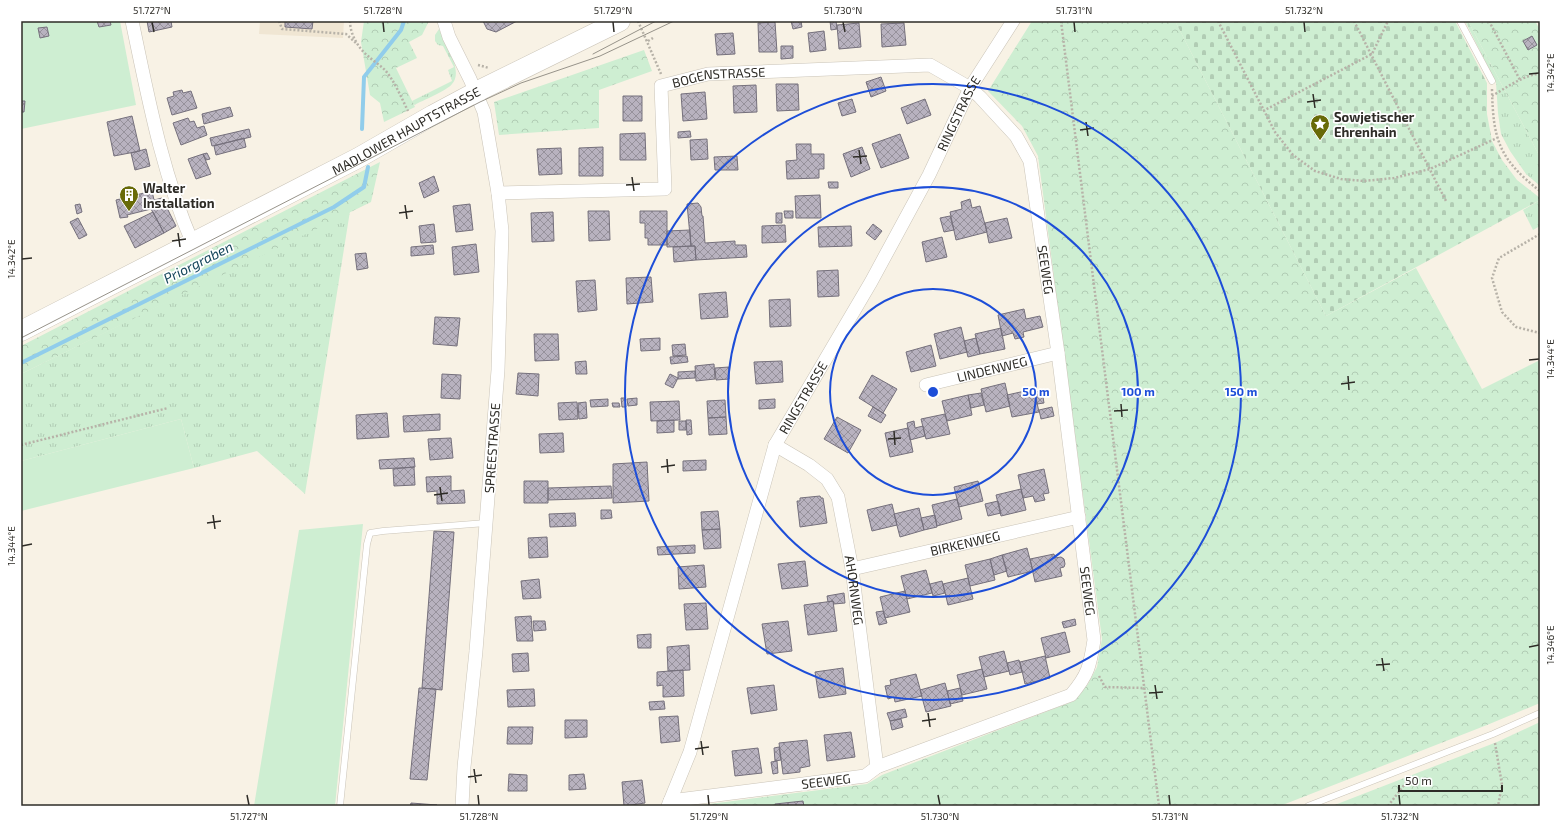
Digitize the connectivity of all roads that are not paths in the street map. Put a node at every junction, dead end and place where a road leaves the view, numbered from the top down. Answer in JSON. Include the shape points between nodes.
{"nodes":[{"id":1,"x":132,"y":21,"type":"edge"},
{"id":2,"x":444,"y":21,"type":"edge"},
{"id":3,"x":620,"y":21,"type":"edge"},
{"id":4,"x":1013,"y":21,"type":"edge"},
{"id":5,"x":1460,"y":21,"type":"edge"},
{"id":6,"x":1492,"y":81,"type":"road end"},
{"id":7,"x":970,"y":88,"type":"junction"},
{"id":8,"x":476,"y":92,"type":"junction"},
{"id":9,"x":498,"y":193,"type":"junction"},
{"id":10,"x":193,"y":244,"type":"junction"},
{"id":11,"x":21,"y":331,"type":"edge"},
{"id":12,"x":1058,"y":353,"type":"junction"},
{"id":13,"x":926,"y":385,"type":"dead end"},
{"id":14,"x":775,"y":445,"type":"junction"},
{"id":15,"x":1079,"y":517,"type":"junction"},
{"id":16,"x":486,"y":523,"type":"junction"},
{"id":17,"x":852,"y":570,"type":"junction"},
{"id":18,"x":1540,"y":713,"type":"edge"},
{"id":19,"x":877,"y":767,"type":"junction"},
{"id":20,"x":669,"y":803,"type":"edge"},
{"id":21,"x":340,"y":806,"type":"edge"},
{"id":22,"x":462,"y":806,"type":"edge"},
{"id":23,"x":1308,"y":806,"type":"edge"}],
"edges":[{"from":1,"to":10,"type":"street","via":[[162,156]]},
{"from":2,"to":8,"type":"street","name":"SPREESTRASSE","via":[[448,37]]},
{"from":3,"to":8,"type":"main road","name":"MADLOWER HAUPTSTRASSE"},
{"from":4,"to":7,"type":"street","name":"RINGSTRASSE"},
{"from":5,"to":6,"type":"lane"},
{"from":7,"to":9,"type":"street","name":"BOGENSTRASSE","via":[[930,65],[708,74],[661,86],[665,189]]},
{"from":7,"to":12,"type":"street","name":"SEEWEG","via":[[1016,136],[1030,161]]},
{"from":7,"to":14,"type":"street","name":"RINGSTRASSE","via":[[926,182],[871,282]]},
{"from":8,"to":9,"type":"street","name":"SPREESTRASSE","via":[[484,112]]},
{"from":8,"to":10,"type":"main road","name":"MADLOWER HAUPTSTRASSE","via":[[358,158]]},
{"from":9,"to":16,"type":"street","name":"SPREESTRASSE","via":[[502,231],[498,358]]},
{"from":10,"to":11,"type":"main road","name":"MADLOWER HAUPTSTRASSE"},
{"from":12,"to":13,"type":"street","name":"LINDENWEG"},
{"from":12,"to":15,"type":"street","name":"SEEWEG"},
{"from":14,"to":17,"type":"street","name":"AHORNWEG","via":[[827,479],[838,497]]},
{"from":14,"to":20,"type":"street","name":"RINGSTRASSE","via":[[690,752]]},
{"from":15,"to":17,"type":"street","name":"BIRKENWEG"},
{"from":15,"to":19,"type":"street","name":"SEEWEG","via":[[1094,640],[1091,663],[1083,680],[1071,695]]},
{"from":16,"to":21,"type":"lane","via":[[370,533]]},
{"from":16,"to":22,"type":"street","name":"SPREESTRASSE"},
{"from":17,"to":19,"type":"street","name":"AHORNWEG"},
{"from":18,"to":23,"type":"lane","via":[[1420,764]]},
{"from":19,"to":20,"type":"street","name":"SEEWEG","via":[[864,776]]}]}
